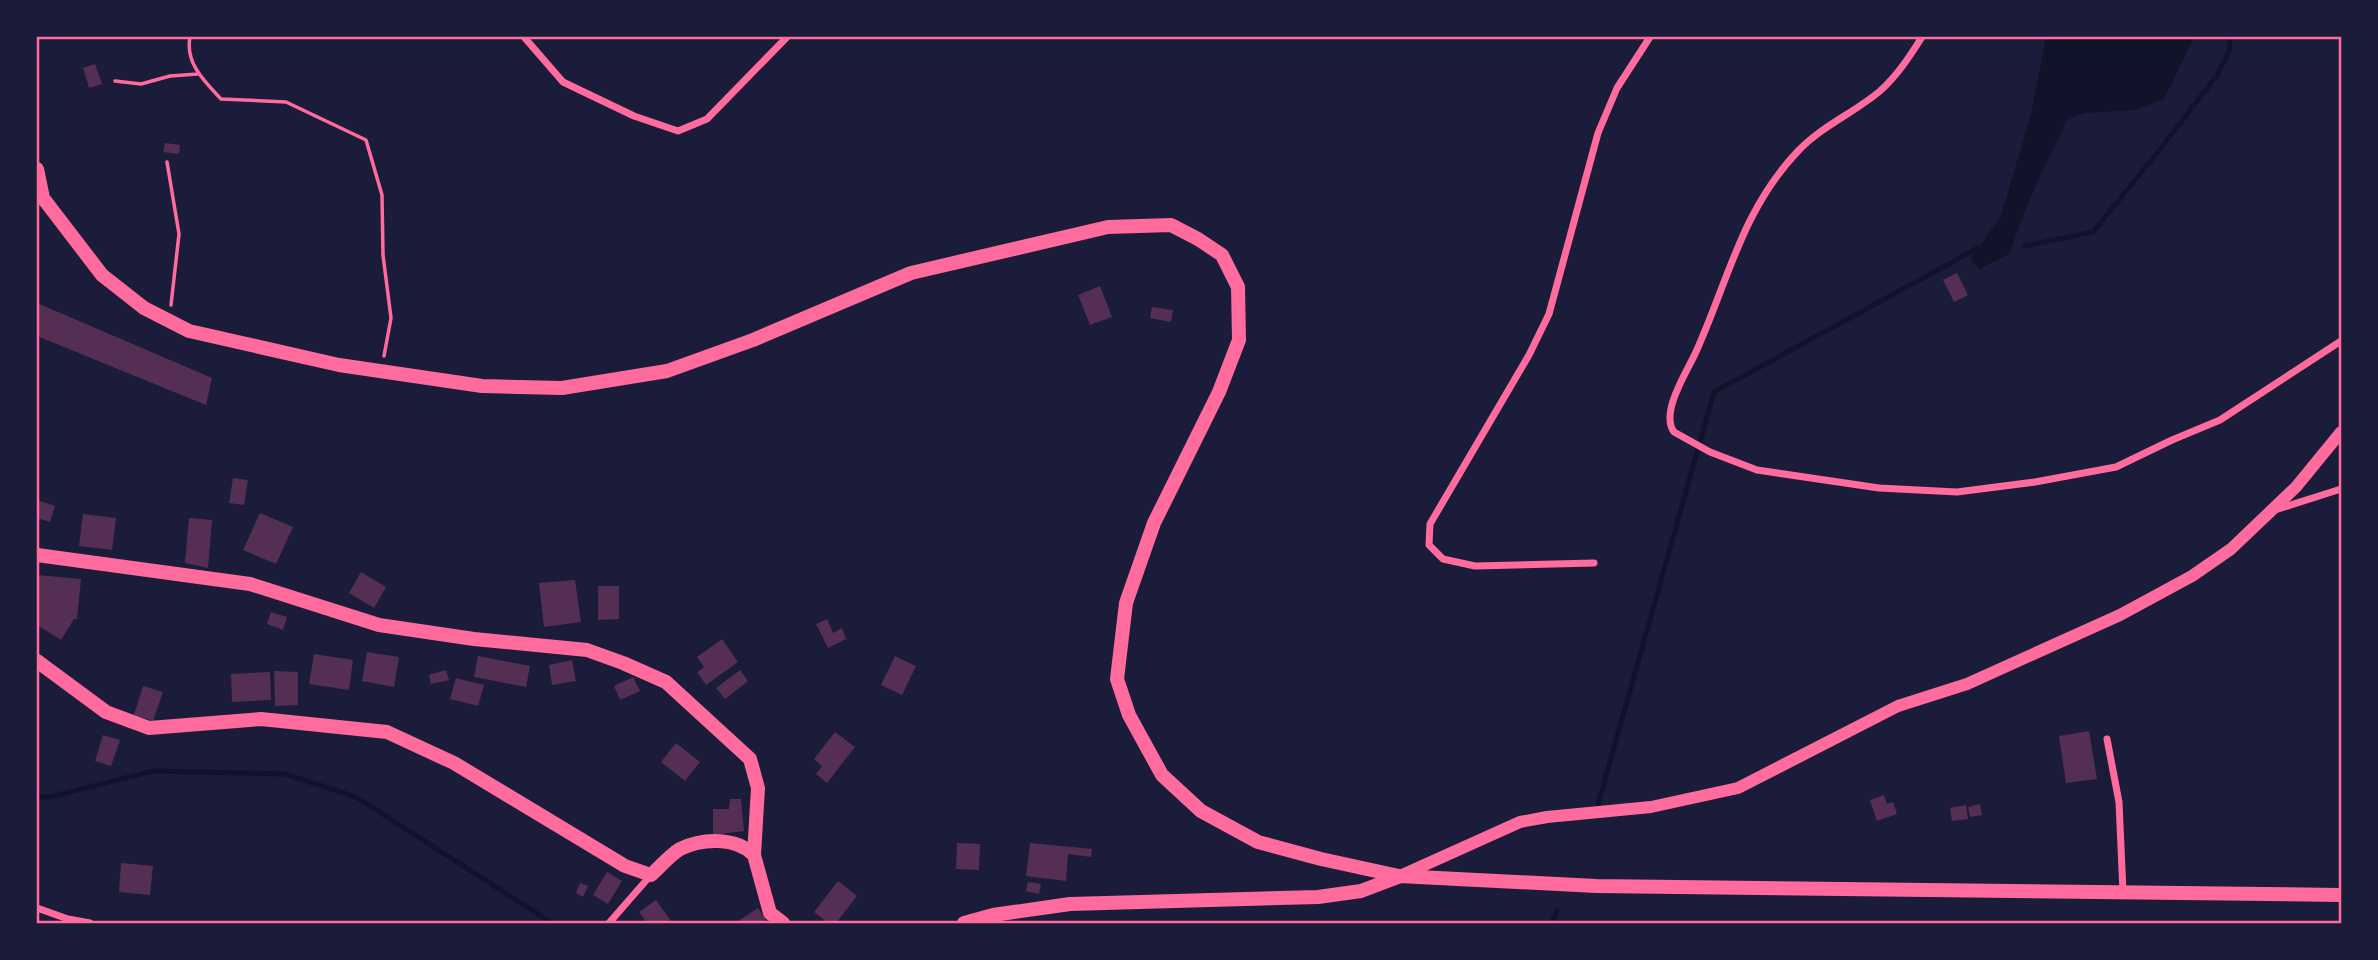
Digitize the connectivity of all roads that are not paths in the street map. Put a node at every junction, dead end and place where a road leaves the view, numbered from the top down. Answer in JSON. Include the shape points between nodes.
{"nodes":[{"id":1,"x":524,"y":37,"type":"edge"},
{"id":2,"x":787,"y":37,"type":"edge"},
{"id":3,"x":1650,"y":37,"type":"edge"},
{"id":4,"x":1922,"y":37,"type":"edge"},
{"id":5,"x":37,"y":169,"type":"edge"},
{"id":6,"x":2341,"y":341,"type":"edge"},
{"id":7,"x":2341,"y":432,"type":"edge"},
{"id":8,"x":2341,"y":489,"type":"edge"},
{"id":9,"x":2271,"y":511,"type":"junction"},
{"id":10,"x":37,"y":555,"type":"edge"},
{"id":11,"x":1594,"y":563,"type":"dead end"},
{"id":12,"x":37,"y":662,"type":"edge"},
{"id":13,"x":2107,"y":739,"type":"dead end"},
{"id":14,"x":754,"y":855,"type":"junction"},
{"id":15,"x":650,"y":875,"type":"junction"},
{"id":16,"x":1399,"y":877,"type":"junction"},
{"id":17,"x":2123,"y":892,"type":"junction"},
{"id":18,"x":2341,"y":895,"type":"edge"},
{"id":19,"x":37,"y":908,"type":"edge"},
{"id":20,"x":90,"y":923,"type":"edge"},
{"id":21,"x":609,"y":923,"type":"edge"},
{"id":22,"x":783,"y":923,"type":"edge"},
{"id":23,"x":964,"y":923,"type":"edge"}],
"edges":[{"from":1,"to":2,"type":"street","via":[[563,82],[678,131],[707,119]]},
{"from":3,"to":11,"type":"street","via":[[1618,88],[1598,133],[1549,314],[1430,524],[1429,545],[1443,559],[1475,566]]},
{"from":4,"to":6,"type":"street","via":[[1907,62],[1880,91],[1824,127],[1762,198],[1669,414],[1671,428],[1688,442],[1757,470],[1879,488],[1957,492],[2035,482],[2116,467],[2220,420]]},
{"from":5,"to":16,"type":"main road","via":[[43,198],[102,275],[144,308],[188,331],[339,365],[482,386],[562,388],[667,371],[911,273],[1108,227],[1171,225],[1222,255],[1238,287],[1239,340],[1219,392],[1154,523],[1126,603],[1117,679],[1129,715],[1162,775],[1201,811],[1258,842]]},
{"from":7,"to":9,"type":"street"},
{"from":8,"to":9,"type":"street"},
{"from":9,"to":16,"type":"street","via":[[2202,570],[2120,615],[1967,684],[1898,706],[1738,788],[1651,807],[1520,822]]},
{"from":10,"to":14,"type":"main road","via":[[250,584],[379,625],[587,650],[623,663],[666,682],[750,759],[758,788]]},
{"from":12,"to":15,"type":"main road","via":[[106,712],[149,728],[261,719],[387,732],[454,763],[625,866]]},
{"from":13,"to":17,"type":"street","via":[[2119,802]]},
{"from":14,"to":15,"type":"main road","via":[[746,847],[715,840],[680,849]]},
{"from":14,"to":22,"type":"main road","via":[[771,913]]},
{"from":15,"to":21,"type":"street"},
{"from":16,"to":17,"type":"main road","via":[[1596,886]]},
{"from":16,"to":23,"type":"main road","via":[[1361,891],[1318,897],[1070,904]]},
{"from":17,"to":18,"type":"main road"},
{"from":19,"to":20,"type":"street"}]}
